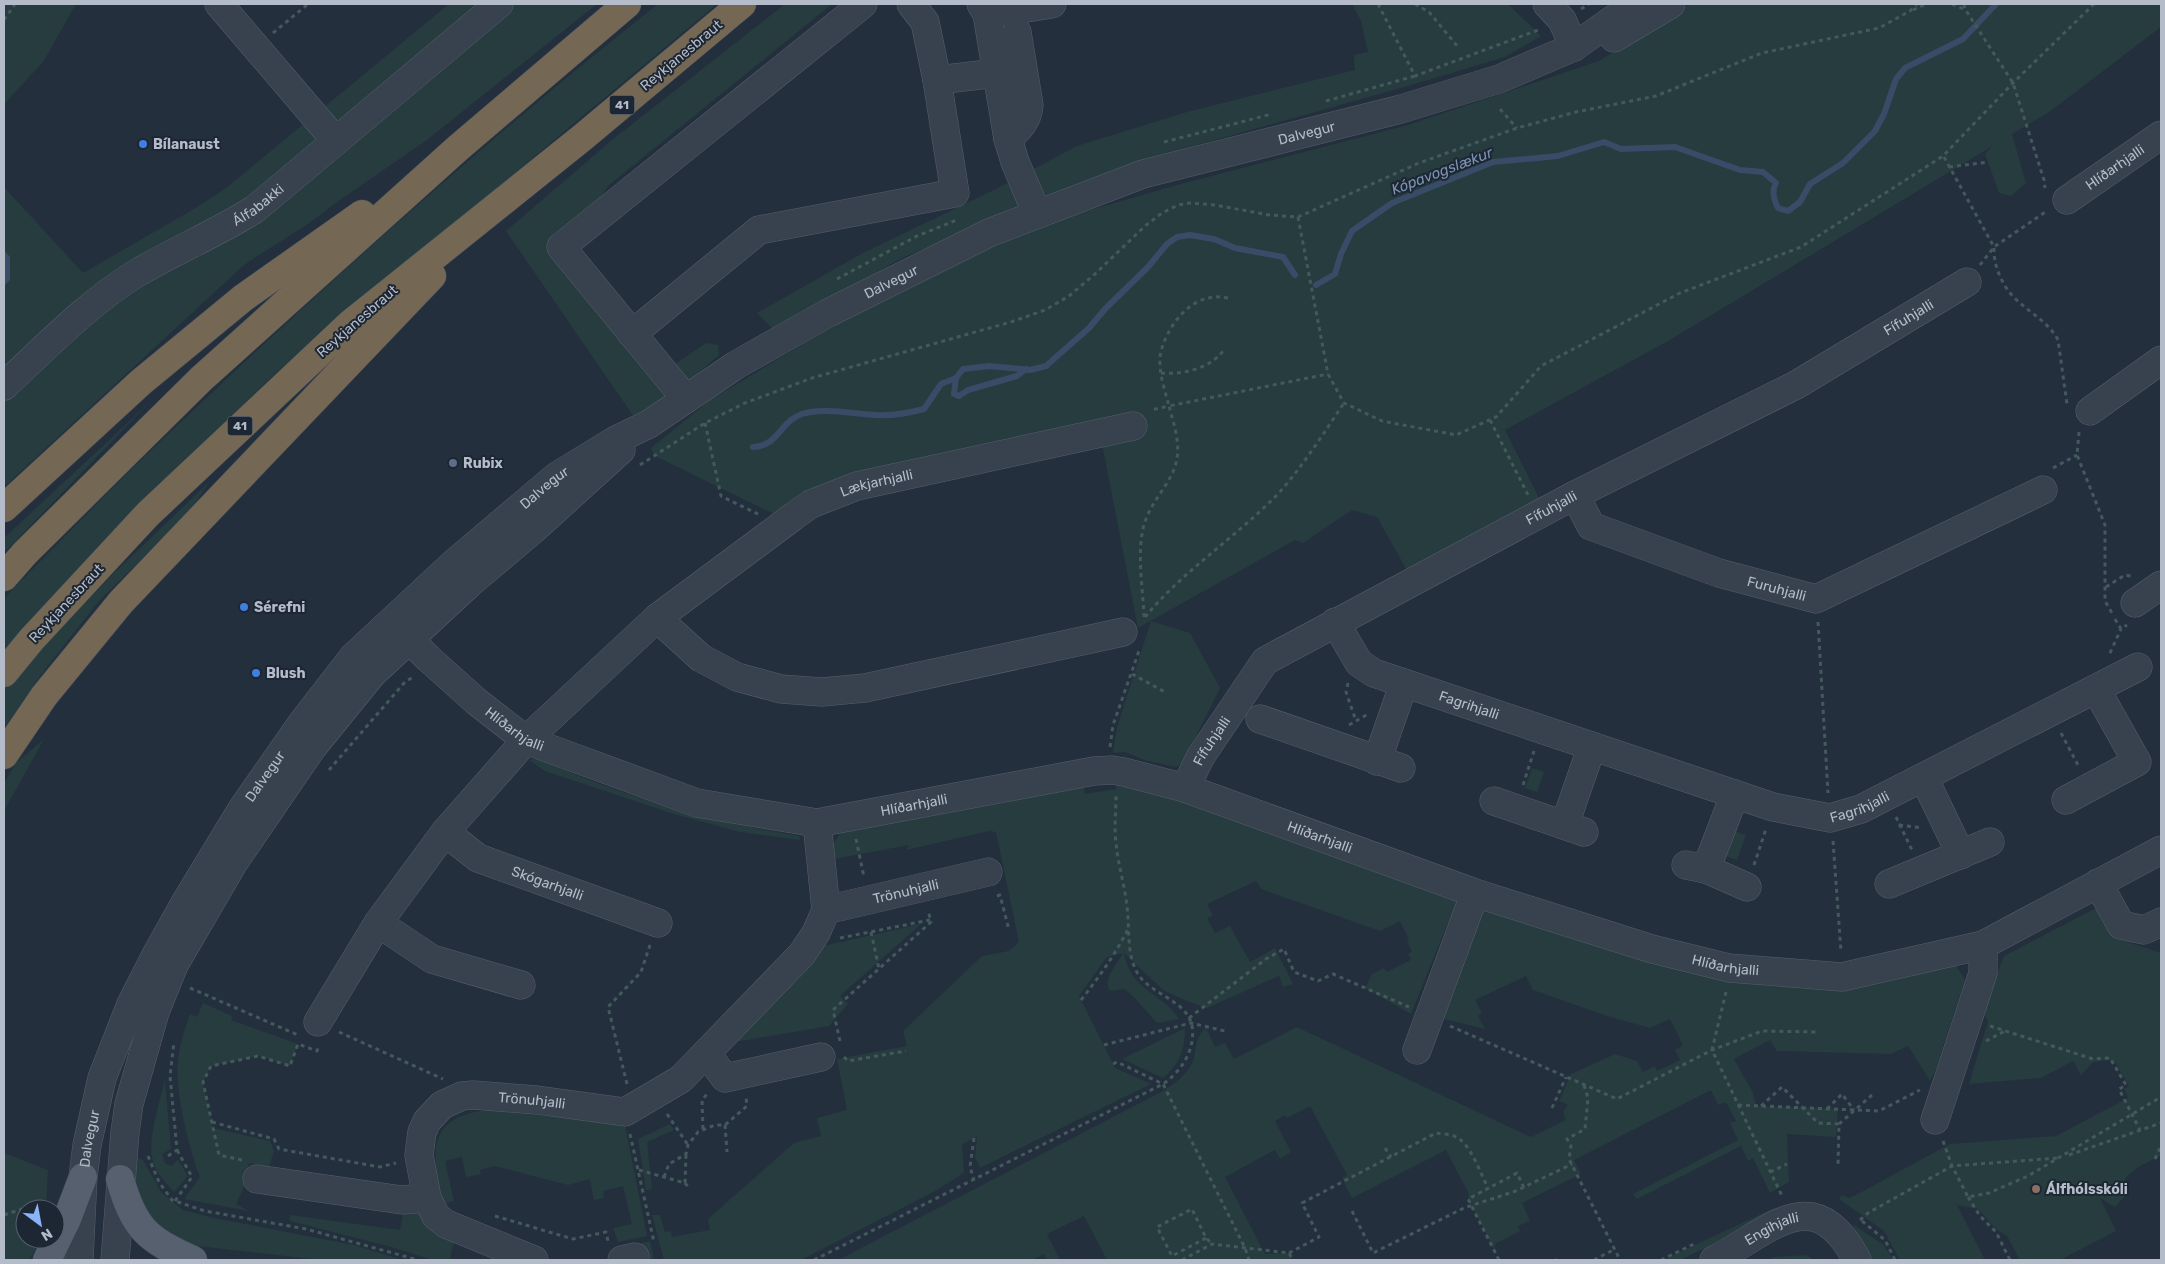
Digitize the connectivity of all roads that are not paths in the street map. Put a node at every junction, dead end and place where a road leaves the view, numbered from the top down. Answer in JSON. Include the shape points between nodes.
{"nodes":[{"id":1,"x":219,"y":4,"type":"edge"},
{"id":2,"x":498,"y":4,"type":"edge"},
{"id":3,"x":627,"y":4,"type":"edge"},
{"id":4,"x":742,"y":4,"type":"edge"},
{"id":5,"x":863,"y":4,"type":"edge"},
{"id":6,"x":911,"y":4,"type":"edge"},
{"id":7,"x":1052,"y":4,"type":"edge"},
{"id":8,"x":1635,"y":4,"type":"edge"},
{"id":9,"x":1671,"y":4,"type":"edge"},
{"id":10,"x":984,"y":9,"type":"edge"},
{"id":11,"x":1555,"y":12,"type":"edge"},
{"id":12,"x":1017,"y":32,"type":"dead end"},
{"id":13,"x":1574,"y":47,"type":"junction"},
{"id":14,"x":997,"y":73,"type":"junction"},
{"id":15,"x":936,"y":80,"type":"junction"},
{"id":16,"x":2161,"y":135,"type":"edge"},
{"id":17,"x":1008,"y":139,"type":"junction"},
{"id":18,"x":336,"y":141,"type":"junction"},
{"id":19,"x":458,"y":148,"type":"junction"},
{"id":20,"x":2051,"y":203,"type":"road end"},
{"id":21,"x":500,"y":204,"type":"junction"},
{"id":22,"x":1037,"y":214,"type":"junction"},
{"id":23,"x":1967,"y":282,"type":"road end"},
{"id":24,"x":632,"y":334,"type":"junction"},
{"id":25,"x":2161,"y":360,"type":"edge"},
{"id":26,"x":4,"y":386,"type":"edge"},
{"id":27,"x":686,"y":399,"type":"junction"},
{"id":28,"x":2085,"y":423,"type":"road end"},
{"id":29,"x":1133,"y":426,"type":"dead end"},
{"id":30,"x":2043,"y":490,"type":"dead end"},
{"id":31,"x":1575,"y":494,"type":"junction"},
{"id":32,"x":4,"y":508,"type":"edge"},
{"id":33,"x":4,"y":577,"type":"edge"},
{"id":34,"x":2161,"y":586,"type":"edge"},
{"id":35,"x":2132,"y":613,"type":"road end"},
{"id":36,"x":657,"y":618,"type":"junction"},
{"id":37,"x":1335,"y":622,"type":"junction"},
{"id":38,"x":399,"y":630,"type":"junction"},
{"id":39,"x":1136,"y":634,"type":"road end"},
{"id":40,"x":2138,"y":667,"type":"dead end"},
{"id":41,"x":4,"y":673,"type":"edge"},
{"id":42,"x":1404,"y":683,"type":"junction"},
{"id":43,"x":2096,"y":689,"type":"junction"},
{"id":44,"x":1260,"y":720,"type":"dead end"},
{"id":45,"x":526,"y":740,"type":"junction"},
{"id":46,"x":1592,"y":746,"type":"junction"},
{"id":47,"x":4,"y":755,"type":"edge"},
{"id":48,"x":1924,"y":778,"type":"junction"},
{"id":49,"x":1185,"y":788,"type":"junction"},
{"id":50,"x":1735,"y":794,"type":"junction"},
{"id":51,"x":2066,"y":800,"type":"dead end"},
{"id":52,"x":1494,"y":801,"type":"dead end"},
{"id":53,"x":445,"y":832,"type":"junction"},
{"id":54,"x":818,"y":832,"type":"junction"},
{"id":55,"x":1990,"y":842,"type":"dead end"},
{"id":56,"x":2161,"y":850,"type":"edge"},
{"id":57,"x":1961,"y":854,"type":"junction"},
{"id":58,"x":2098,"y":883,"type":"junction"},
{"id":59,"x":1889,"y":884,"type":"dead end"},
{"id":60,"x":990,"y":885,"type":"road end"},
{"id":61,"x":1747,"y":886,"type":"road end"},
{"id":62,"x":1475,"y":893,"type":"junction"},
{"id":63,"x":821,"y":922,"type":"junction"},
{"id":64,"x":2161,"y":922,"type":"edge"},
{"id":65,"x":378,"y":923,"type":"junction"},
{"id":66,"x":658,"y":923,"type":"road end"},
{"id":67,"x":1983,"y":945,"type":"junction"},
{"id":68,"x":522,"y":985,"type":"dead end"},
{"id":69,"x":319,"y":1032,"type":"road end"},
{"id":70,"x":1417,"y":1050,"type":"dead end"},
{"id":71,"x":706,"y":1053,"type":"junction"},
{"id":72,"x":821,"y":1056,"type":"dead end"},
{"id":73,"x":1936,"y":1120,"type":"road end"},
{"id":74,"x":253,"y":1170,"type":"road end"},
{"id":75,"x":83,"y":1177,"type":"junction"},
{"id":76,"x":120,"y":1180,"type":"junction"},
{"id":77,"x":427,"y":1198,"type":"junction"},
{"id":78,"x":1716,"y":1250,"type":"edge"},
{"id":79,"x":47,"y":1260,"type":"edge"},
{"id":80,"x":79,"y":1260,"type":"edge"},
{"id":81,"x":115,"y":1260,"type":"edge"},
{"id":82,"x":193,"y":1260,"type":"edge"},
{"id":83,"x":534,"y":1260,"type":"edge"},
{"id":84,"x":1843,"y":1260,"type":"edge"},
{"id":85,"x":1857,"y":1260,"type":"edge"}],
"edges":[{"from":1,"to":18,"type":"street"},
{"from":2,"to":18,"type":"street","name":"Álfabakki"},
{"from":3,"to":19,"type":"highway"},
{"from":4,"to":21,"type":"highway","name":"Reykjanesbraut","number":"41"},
{"from":5,"to":24,"type":"street","via":[[560,247]]},
{"from":6,"to":15,"type":"street","via":[[925,22]]},
{"from":7,"to":10,"type":"street"},
{"from":8,"to":13,"type":"street","name":"Dalvegur"},
{"from":9,"to":13,"type":"street","name":"Dalvegur","via":[[1621,35],[1596,46]]},
{"from":10,"to":14,"type":"street"},
{"from":11,"to":13,"type":"street"},
{"from":12,"to":17,"type":"street","via":[[1030,105],[1025,121]]},
{"from":13,"to":22,"type":"street","name":"Dalvegur","via":[[1499,79],[1458,92],[1143,174]]},
{"from":14,"to":15,"type":"street"},
{"from":14,"to":17,"type":"street"},
{"from":15,"to":24,"type":"street","via":[[955,193],[759,230]]},
{"from":16,"to":20,"type":"street","name":"Hlíðarhjalli"},
{"from":17,"to":22,"type":"street"},
{"from":18,"to":26,"type":"street","name":"Álfabakki","via":[[254,208],[211,235],[137,273],[100,299]]},
{"from":19,"to":32,"type":"highway","via":[[243,298],[140,382]]},
{"from":19,"to":33,"type":"highway","via":[[201,379]]},
{"from":21,"to":41,"type":"highway","name":"Reykjanesbraut","number":"41","via":[[350,324],[242,425],[148,514]]},
{"from":21,"to":47,"type":"highway","via":[[121,602],[44,696]]},
{"from":22,"to":27,"type":"street","name":"Dalvegur","via":[[991,232],[828,313],[736,365]]},
{"from":23,"to":31,"type":"street","name":"Fífuhjalli","via":[[1796,385]]},
{"from":24,"to":27,"type":"street"},
{"from":25,"to":28,"type":"street"},
{"from":27,"to":38,"type":"street","name":"Dalvegur","via":[[649,424],[606,445],[557,476],[453,564]]},
{"from":29,"to":36,"type":"street","name":"Lækjarhjalli","via":[[857,486],[811,504]]},
{"from":30,"to":31,"type":"street","name":"Furuhjalli","via":[[1816,599],[1720,573],[1591,526]]},
{"from":31,"to":37,"type":"street","name":"Fífuhjalli"},
{"from":34,"to":35,"type":"street"},
{"from":36,"to":39,"type":"street","via":[[701,658],[737,677],[781,689],[822,692],[865,688]]},
{"from":36,"to":45,"type":"street","name":"Lækjarhjalli"},
{"from":37,"to":42,"type":"street","name":"Fagrihjalli","via":[[1359,663],[1374,673]]},
{"from":37,"to":49,"type":"street","name":"Fífuhjalli","via":[[1265,661],[1201,756]]},
{"from":38,"to":45,"type":"street","name":"Hlíðarhjalli","via":[[477,702]]},
{"from":38,"to":75,"type":"street","name":"Dalvegur","via":[[353,657],[277,757],[180,912],[131,1004],[102,1078]]},
{"from":38,"to":76,"type":"street","name":"Dalvegur","via":[[372,674],[312,748],[234,862],[174,965],[155,1012],[129,1104]]},
{"from":40,"to":43,"type":"street","name":"Fagrihjalli"},
{"from":42,"to":44,"type":"street","via":[[1389,764]]},
{"from":42,"to":46,"type":"street","name":"Fagrihjalli"},
{"from":43,"to":48,"type":"street","name":"Fagrihjalli"},
{"from":43,"to":51,"type":"street","via":[[2137,762]]},
{"from":45,"to":53,"type":"street"},
{"from":45,"to":54,"type":"street","name":"Hlíðarhjalli","via":[[697,803]]},
{"from":46,"to":50,"type":"street","name":"Fagrihjalli"},
{"from":46,"to":52,"type":"street","via":[[1574,828]]},
{"from":48,"to":50,"type":"street","name":"Fagrihjalli","via":[[1861,809],[1830,818],[1773,807]]},
{"from":48,"to":57,"type":"street"},
{"from":49,"to":54,"type":"street","name":"Hlíðarhjalli","via":[[1116,784],[1094,771]]},
{"from":49,"to":62,"type":"street","name":"Hlíðarhjalli"},
{"from":50,"to":61,"type":"street","via":[[1696,867]]},
{"from":53,"to":65,"type":"street"},
{"from":53,"to":66,"type":"street","name":"Skógarhjalli","via":[[478,858]]},
{"from":54,"to":63,"type":"street"},
{"from":55,"to":57,"type":"street"},
{"from":56,"to":58,"type":"street","name":"Hlíðarhjalli"},
{"from":57,"to":59,"type":"street"},
{"from":58,"to":64,"type":"street","via":[[2121,925],[2144,930]]},
{"from":58,"to":67,"type":"street","name":"Hlíðarhjalli"},
{"from":60,"to":63,"type":"street","name":"Trönuhjalli","via":[[930,903],[869,900]]},
{"from":62,"to":67,"type":"street","name":"Hlíðarhjalli","via":[[1652,948],[1729,968],[1842,977]]},
{"from":62,"to":70,"type":"street"},
{"from":63,"to":71,"type":"street","via":[[802,954]]},
{"from":65,"to":68,"type":"street","via":[[432,959]]},
{"from":65,"to":69,"type":"street"},
{"from":67,"to":73,"type":"street","via":[[1983,973]]},
{"from":71,"to":72,"type":"street","via":[[725,1078]]},
{"from":71,"to":77,"type":"street","name":"Trönuhjalli","via":[[680,1079],[625,1112],[473,1095],[452,1100],[434,1112],[422,1132],[419,1155]]},
{"from":74,"to":77,"type":"street","via":[[402,1200]]},
{"from":75,"to":79,"type":"main road"},
{"from":75,"to":80,"type":"street","name":"Dalvegur"},
{"from":76,"to":81,"type":"street","name":"Dalvegur"},
{"from":76,"to":82,"type":"main road","via":[[136,1222],[152,1238]]},
{"from":77,"to":83,"type":"street","name":"Trönuhjalli","via":[[436,1216],[446,1224]]},
{"from":78,"to":84,"type":"street","name":"Engihjalli","via":[[1777,1236],[1811,1235],[1823,1240]]},
{"from":78,"to":85,"type":"street","name":"Engihjalli","via":[[1784,1220],[1811,1216],[1834,1228]]}]}
